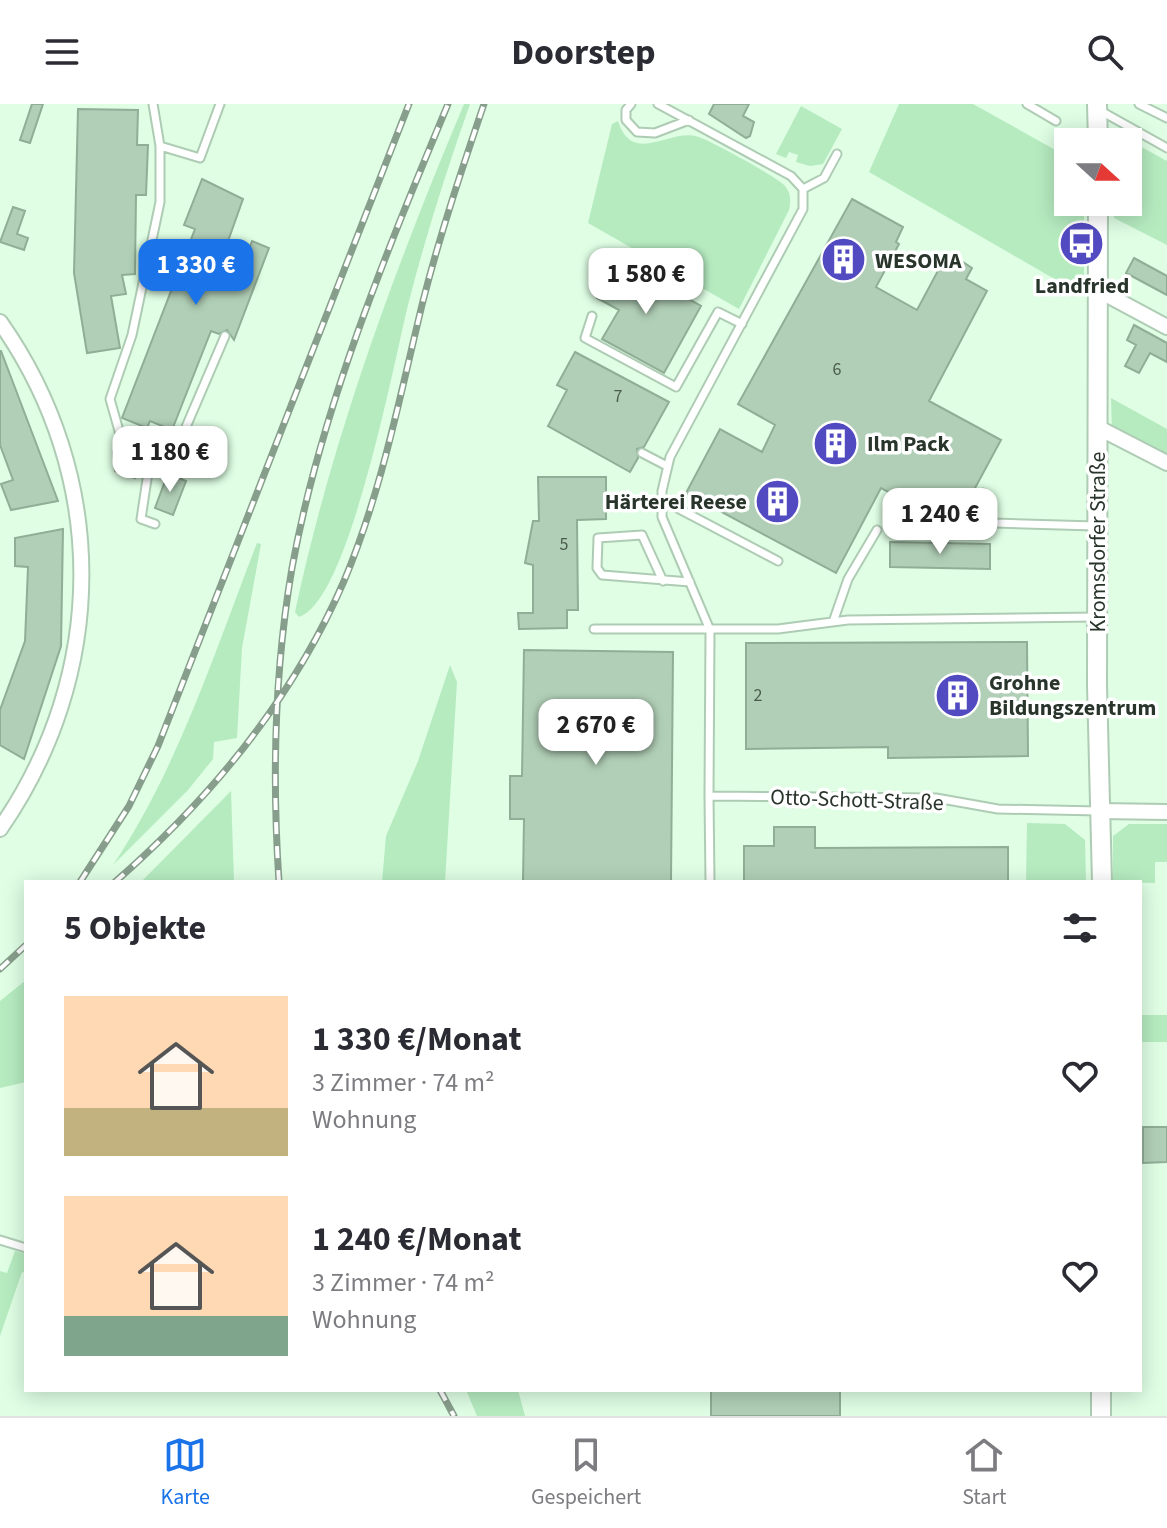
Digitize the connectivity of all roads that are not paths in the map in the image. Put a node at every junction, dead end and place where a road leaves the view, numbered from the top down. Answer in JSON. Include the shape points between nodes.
{"nodes":[{"id":1,"x":153,"y":104,"type":"edge"},
{"id":2,"x":220,"y":104,"type":"edge"},
{"id":3,"x":631,"y":104,"type":"edge"},
{"id":4,"x":658,"y":104,"type":"edge"},
{"id":5,"x":1027,"y":104,"type":"edge"},
{"id":6,"x":1139,"y":104,"type":"edge"},
{"id":7,"x":1097,"y":107,"type":"edge"},
{"id":8,"x":1167,"y":118,"type":"edge"},
{"id":9,"x":689,"y":120,"type":"junction"},
{"id":10,"x":1056,"y":121,"type":"dead end"},
{"id":11,"x":1098,"y":128,"type":"edge"},
{"id":12,"x":160,"y":146,"type":"junction"},
{"id":13,"x":1167,"y":148,"type":"edge"},
{"id":14,"x":837,"y":154,"type":"dead end"},
{"id":15,"x":803,"y":189,"type":"junction"},
{"id":16,"x":1098,"y":216,"type":"edge"},
{"id":17,"x":1098,"y":290,"type":"junction"},
{"id":18,"x":592,"y":316,"type":"dead end"},
{"id":19,"x":0,"y":322,"type":"edge"},
{"id":20,"x":742,"y":324,"type":"junction"},
{"id":21,"x":1167,"y":327,"type":"edge"},
{"id":22,"x":225,"y":336,"type":"dead end"},
{"id":23,"x":1097,"y":427,"type":"junction"},
{"id":24,"x":155,"y":451,"type":"junction"},
{"id":25,"x":642,"y":453,"type":"dead end"},
{"id":26,"x":1167,"y":463,"type":"edge"},
{"id":27,"x":667,"y":466,"type":"junction"},
{"id":28,"x":983,"y":493,"type":"dead end"},
{"id":29,"x":662,"y":500,"type":"junction"},
{"id":30,"x":155,"y":524,"type":"dead end"},
{"id":31,"x":1098,"y":526,"type":"junction"},
{"id":32,"x":877,"y":530,"type":"dead end"},
{"id":33,"x":778,"y":561,"type":"dead end"},
{"id":34,"x":663,"y":581,"type":"junction"},
{"id":35,"x":690,"y":582,"type":"junction"},
{"id":36,"x":1097,"y":617,"type":"junction"},
{"id":37,"x":833,"y":622,"type":"junction"},
{"id":38,"x":594,"y":629,"type":"dead end"},
{"id":39,"x":710,"y":630,"type":"junction"},
{"id":40,"x":709,"y":796,"type":"junction"},
{"id":41,"x":1099,"y":811,"type":"junction"},
{"id":42,"x":1167,"y":812,"type":"edge"},
{"id":43,"x":0,"y":829,"type":"edge"},
{"id":44,"x":710,"y":880,"type":"edge"},
{"id":45,"x":1102,"y":880,"type":"edge"},
{"id":46,"x":0,"y":1240,"type":"edge"},
{"id":47,"x":24,"y":1247,"type":"edge"},
{"id":48,"x":1101,"y":1392,"type":"edge"},
{"id":49,"x":1101,"y":1416,"type":"edge"}],
"edges":[{"from":1,"to":12,"type":"lane"},
{"from":2,"to":12,"type":"lane","via":[[200,158]]},
{"from":3,"to":9,"type":"lane","via":[[626,120],[637,132],[655,133]]},
{"from":4,"to":9,"type":"lane"},
{"from":5,"to":10,"type":"lane"},
{"from":6,"to":8,"type":"lane"},
{"from":7,"to":11,"type":"street"},
{"from":7,"to":13,"type":"lane"},
{"from":9,"to":15,"type":"lane","via":[[791,176]]},
{"from":12,"to":24,"type":"lane","via":[[160,202],[149,266],[110,399],[121,438]]},
{"from":14,"to":15,"type":"lane","via":[[828,180]]},
{"from":15,"to":20,"type":"lane","via":[[803,209]]},
{"from":16,"to":17,"type":"street","name":"Kromsdorfer Straße"},
{"from":17,"to":21,"type":"street"},
{"from":17,"to":23,"type":"street","name":"Kromsdorfer Straße"},
{"from":18,"to":20,"type":"lane","via":[[585,338],[676,387],[718,312]]},
{"from":19,"to":43,"type":"street","via":[[42,391],[65,450],[82,558],[79,621],[61,709],[30,780]]},
{"from":20,"to":27,"type":"lane"},
{"from":22,"to":24,"type":"lane","via":[[177,448],[168,456]]},
{"from":23,"to":26,"type":"street"},
{"from":23,"to":31,"type":"street","name":"Kromsdorfer Straße"},
{"from":24,"to":30,"type":"lane","via":[[141,519]]},
{"from":25,"to":27,"type":"lane"},
{"from":27,"to":29,"type":"lane"},
{"from":28,"to":31,"type":"lane","via":[[980,511],[995,523]]},
{"from":29,"to":33,"type":"lane"},
{"from":29,"to":35,"type":"lane","via":[[671,545]]},
{"from":31,"to":36,"type":"street","name":"Kromsdorfer Straße"},
{"from":32,"to":37,"type":"lane","via":[[848,579]]},
{"from":34,"to":34,"type":"lane","via":[[602,575],[597,568],[598,538],[642,535]]},
{"from":34,"to":35,"type":"lane"},
{"from":35,"to":39,"type":"lane"},
{"from":36,"to":37,"type":"lane"},
{"from":36,"to":41,"type":"street","name":"Kromsdorfer Straße"},
{"from":37,"to":39,"type":"lane"},
{"from":38,"to":39,"type":"lane"},
{"from":39,"to":40,"type":"lane"},
{"from":40,"to":41,"type":"lane","name":"Otto-Schott-Straße","via":[[936,798],[998,809]]},
{"from":40,"to":44,"type":"lane"},
{"from":41,"to":42,"type":"street"},
{"from":41,"to":45,"type":"street","name":"Kromsdorfer Straße"},
{"from":46,"to":47,"type":"lane"},
{"from":48,"to":49,"type":"street"}]}
